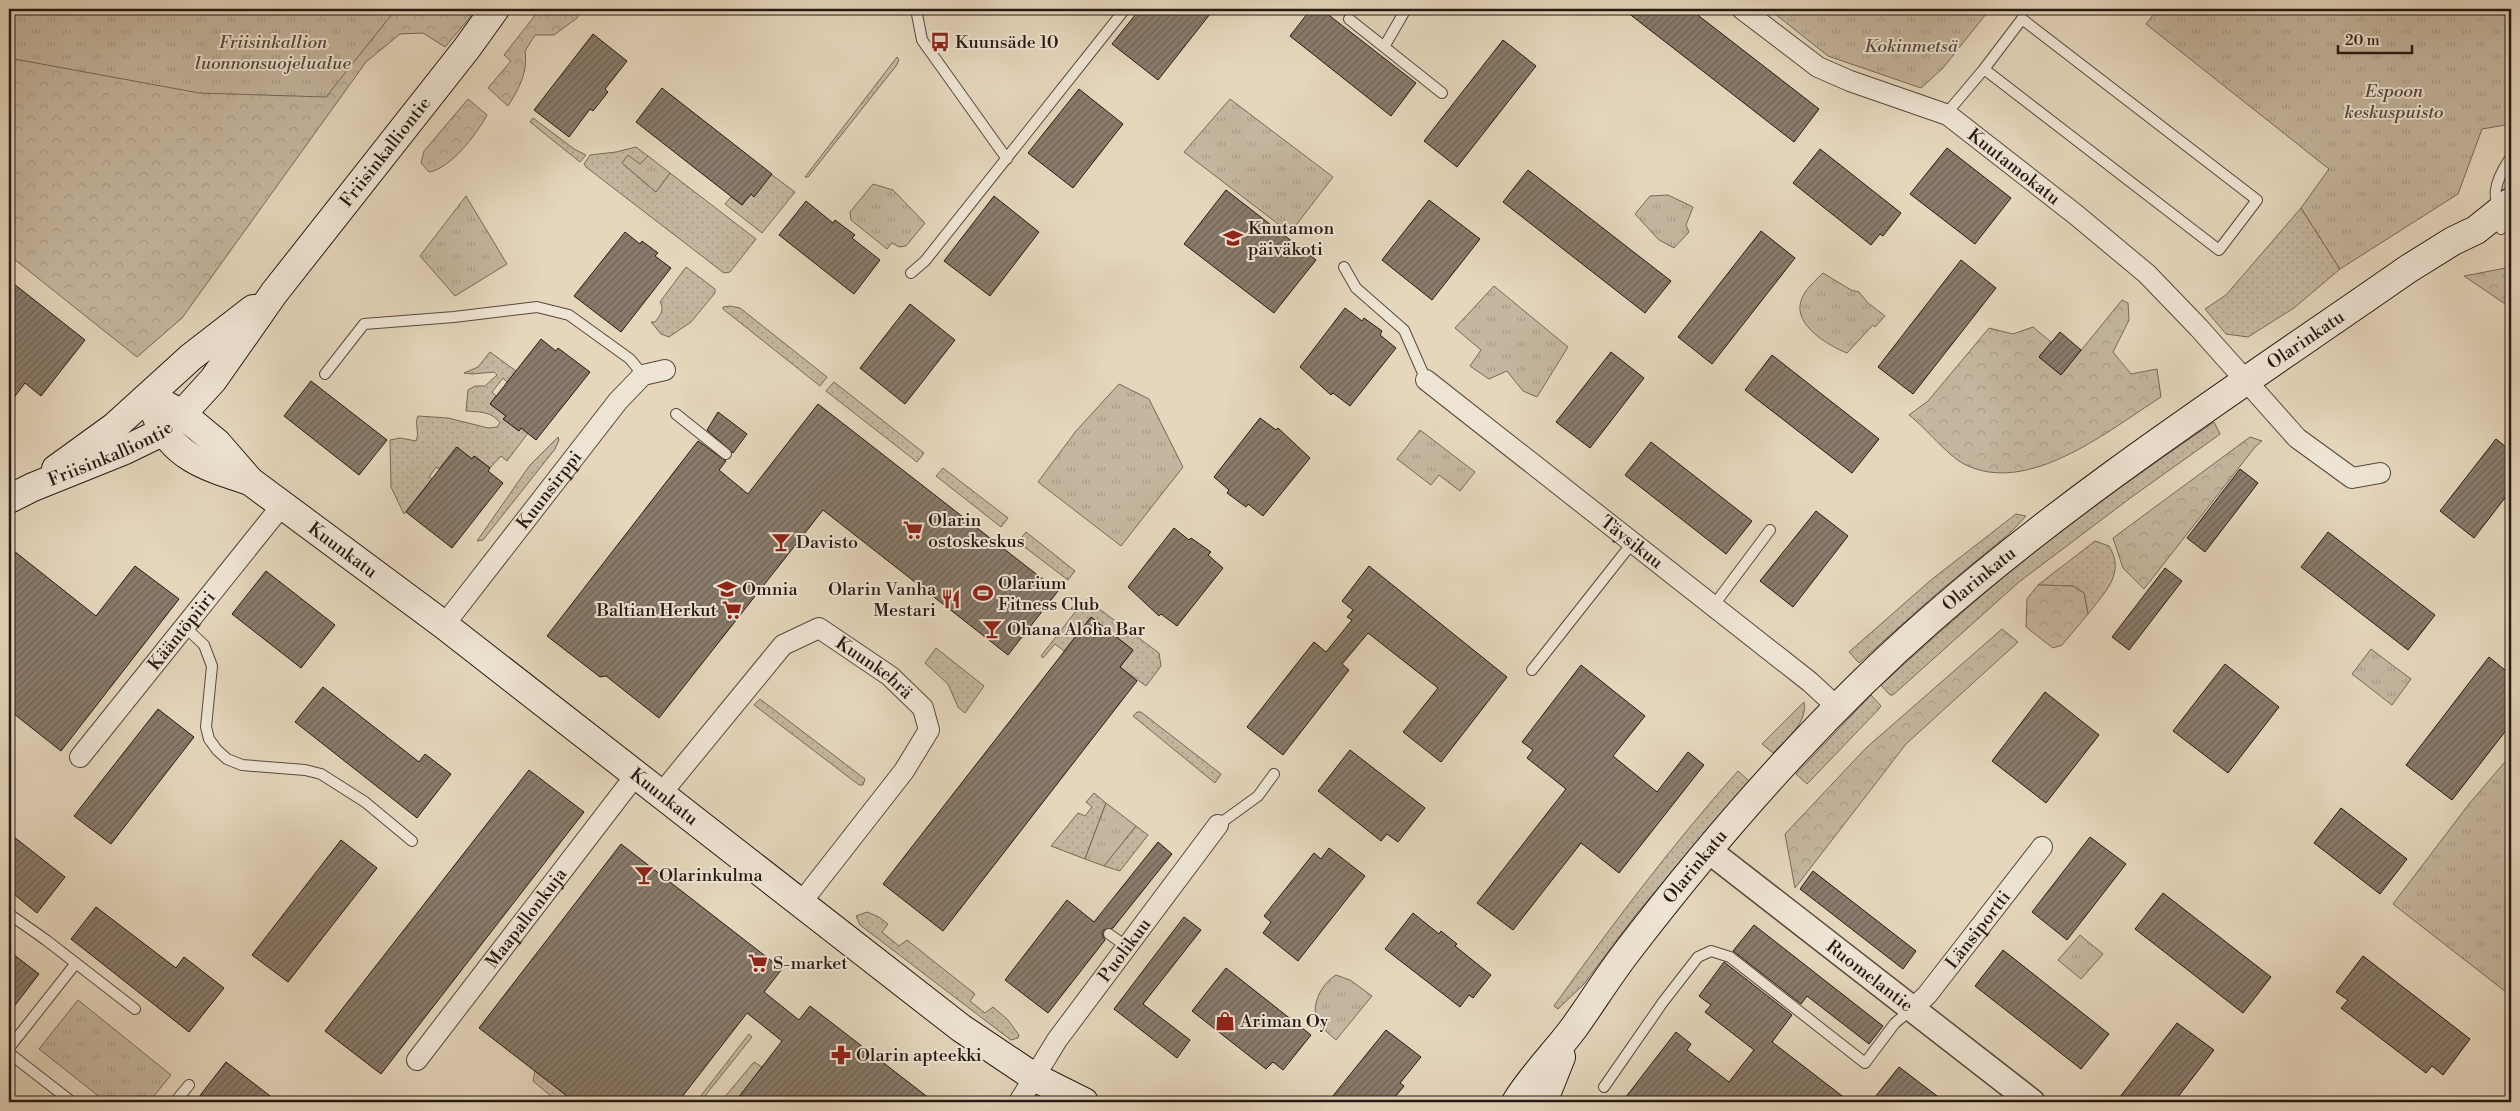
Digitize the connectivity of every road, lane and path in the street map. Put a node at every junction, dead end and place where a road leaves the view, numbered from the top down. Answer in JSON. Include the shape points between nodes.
{"nodes":[{"id":1,"x":495,"y":9,"type":"edge"},
{"id":2,"x":916,"y":9,"type":"edge"},
{"id":3,"x":940,"y":9,"type":"edge"},
{"id":4,"x":968,"y":9,"type":"edge"},
{"id":5,"x":1125,"y":9,"type":"edge"},
{"id":6,"x":1406,"y":9,"type":"edge"},
{"id":7,"x":1742,"y":9,"type":"edge"},
{"id":8,"x":1348,"y":18,"type":"dead end"},
{"id":9,"x":1384,"y":47,"type":"junction"},
{"id":10,"x":1984,"y":69,"type":"junction"},
{"id":11,"x":1442,"y":93,"type":"dead end"},
{"id":12,"x":1946,"y":114,"type":"junction"},
{"id":13,"x":1007,"y":158,"type":"junction"},
{"id":14,"x":2511,"y":160,"type":"edge"},
{"id":15,"x":2499,"y":220,"type":"edge"},
{"id":16,"x":1344,"y":267,"type":"dead end"},
{"id":17,"x":911,"y":273,"type":"dead end"},
{"id":18,"x":274,"y":293,"type":"junction"},
{"id":19,"x":665,"y":370,"type":"dead end"},
{"id":20,"x":325,"y":374,"type":"dead end"},
{"id":21,"x":643,"y":375,"type":"junction"},
{"id":22,"x":1426,"y":380,"type":"joint"},
{"id":23,"x":2246,"y":382,"type":"junction"},
{"id":24,"x":149,"y":396,"type":"junction"},
{"id":25,"x":676,"y":414,"type":"dead end"},
{"id":26,"x":172,"y":423,"type":"junction"},
{"id":27,"x":726,"y":454,"type":"dead end"},
{"id":28,"x":2380,"y":473,"type":"dead end"},
{"id":29,"x":33,"y":487,"type":"junction"},
{"id":30,"x":9,"y":499,"type":"edge"},
{"id":31,"x":283,"y":504,"type":"junction"},
{"id":32,"x":1770,"y":530,"type":"dead end"},
{"id":33,"x":1633,"y":542,"type":"junction"},
{"id":34,"x":1714,"y":605,"type":"junction"},
{"id":35,"x":444,"y":625,"type":"junction"},
{"id":36,"x":185,"y":627,"type":"junction"},
{"id":37,"x":1532,"y":670,"type":"dead end"},
{"id":38,"x":1837,"y":707,"type":"junction"},
{"id":39,"x":80,"y":757,"type":"dead end"},
{"id":40,"x":1274,"y":774,"type":"dead end"},
{"id":41,"x":635,"y":776,"type":"junction"},
{"id":42,"x":660,"y":795,"type":"junction"},
{"id":43,"x":1218,"y":825,"type":"joint"},
{"id":44,"x":412,"y":840,"type":"dead end"},
{"id":45,"x":2042,"y":847,"type":"dead end"},
{"id":46,"x":1708,"y":850,"type":"junction"},
{"id":47,"x":800,"y":904,"type":"junction"},
{"id":48,"x":9,"y":914,"type":"edge"},
{"id":49,"x":1110,"y":934,"type":"dead end"},
{"id":50,"x":1127,"y":947,"type":"junction"},
{"id":51,"x":76,"y":963,"type":"junction"},
{"id":52,"x":1913,"y":1008,"type":"junction"},
{"id":53,"x":135,"y":1009,"type":"dead end"},
{"id":54,"x":1573,"y":1028,"type":"junction"},
{"id":55,"x":9,"y":1048,"type":"edge"},
{"id":56,"x":9,"y":1053,"type":"edge"},
{"id":57,"x":417,"y":1060,"type":"dead end"},
{"id":58,"x":1034,"y":1078,"type":"junction"},
{"id":59,"x":189,"y":1085,"type":"dead end"},
{"id":60,"x":1604,"y":1087,"type":"dead end"},
{"id":61,"x":72,"y":1102,"type":"edge"},
{"id":62,"x":175,"y":1102,"type":"edge"},
{"id":63,"x":1019,"y":1102,"type":"edge"},
{"id":64,"x":1084,"y":1102,"type":"edge"},
{"id":65,"x":1516,"y":1102,"type":"edge"},
{"id":66,"x":1543,"y":1102,"type":"edge"},
{"id":67,"x":2032,"y":1102,"type":"edge"}],
"edges":[{"from":1,"to":18,"type":"main road","name":"Friisinkalliontie"},
{"from":2,"to":13,"type":"lane","via":[[922,40]]},
{"from":3,"to":4,"type":"lane"},
{"from":5,"to":13,"type":"lane"},
{"from":6,"to":9,"type":"lane"},
{"from":7,"to":12,"type":"street","name":"Kuutamokatu","via":[[1818,67],[1850,82]]},
{"from":8,"to":9,"type":"lane"},
{"from":9,"to":11,"type":"lane"},
{"from":10,"to":10,"type":"lane","via":[[2022,20],[2257,200],[2219,250]]},
{"from":10,"to":12,"type":"lane"},
{"from":12,"to":23,"type":"street","name":"Kuutamokatu","via":[[2147,274]]},
{"from":13,"to":17,"type":"lane","via":[[925,261]]},
{"from":14,"to":15,"type":"lane","via":[[2500,173],[2494,193]]},
{"from":15,"to":23,"type":"main road","name":"Olarinkatu","via":[[2453,241],[2408,269]]},
{"from":16,"to":22,"type":"lane","via":[[1356,288],[1404,330]]},
{"from":18,"to":24,"type":"main road","name":"Friisinkalliontie","via":[[191,357]]},
{"from":18,"to":26,"type":"main road","name":"Friisinkalliontie","via":[[213,380]]},
{"from":19,"to":21,"type":"street"},
{"from":20,"to":21,"type":"lane","via":[[364,324],[537,307],[569,315],[630,359]]},
{"from":21,"to":35,"type":"street","name":"Kuunsirppi","via":[[618,400]]},
{"from":22,"to":33,"type":"street","name":"Täysikuu"},
{"from":23,"to":28,"type":"street","name":"Kuutamokatu","via":[[2297,438],[2352,478]]},
{"from":23,"to":38,"type":"main road","name":"Olarinkatu","via":[[2111,475],[1990,569],[1927,622]]},
{"from":24,"to":26,"type":"main road","name":"Kuunkatu"},
{"from":24,"to":29,"type":"main road","name":"Friisinkalliontie","via":[[114,427]]},
{"from":25,"to":27,"type":"lane"},
{"from":26,"to":29,"type":"main road","name":"Friisinkalliontie","via":[[82,469]]},
{"from":26,"to":31,"type":"main road","name":"Kuunkatu","via":[[178,448],[203,466],[250,481]]},
{"from":29,"to":30,"type":"main road","name":"Friisinkalliontie"},
{"from":31,"to":35,"type":"main road","name":"Kuunkatu"},
{"from":31,"to":36,"type":"street","name":"Kääntöpiiri"},
{"from":32,"to":34,"type":"lane"},
{"from":33,"to":34,"type":"street","name":"Täysikuu"},
{"from":33,"to":37,"type":"lane"},
{"from":34,"to":38,"type":"street","name":"Täysikuu"},
{"from":35,"to":41,"type":"main road","name":"Kuunkatu"},
{"from":36,"to":39,"type":"street","name":"Kääntöpiiri"},
{"from":36,"to":44,"type":"lane","via":[[204,644],[212,666],[206,728],[217,750],[227,759],[242,765],[321,774],[365,802]]},
{"from":38,"to":46,"type":"main road","name":"Olarinkatu"},
{"from":40,"to":43,"type":"lane","via":[[1258,796]]},
{"from":41,"to":42,"type":"main road","name":"Kuunkatu"},
{"from":41,"to":57,"type":"street","name":"Maapallonkuja"},
{"from":42,"to":47,"type":"main road","name":"Kuunkatu"},
{"from":42,"to":47,"type":"street","name":"Kuunkehrä","via":[[783,645],[820,628],[890,676],[923,708],[929,730],[904,771]]},
{"from":43,"to":50,"type":"street","name":"Puolikuu"},
{"from":45,"to":52,"type":"street","name":"Länsiportti"},
{"from":46,"to":52,"type":"street","name":"Ruomelantie"},
{"from":46,"to":54,"type":"main road","name":"Olarinkatu"},
{"from":47,"to":58,"type":"main road","name":"Kuunkatu","via":[[961,1028]]},
{"from":48,"to":51,"type":"lane"},
{"from":49,"to":50,"type":"lane"},
{"from":50,"to":58,"type":"street","name":"Puolikuu","via":[[1057,1040]]},
{"from":51,"to":53,"type":"lane"},
{"from":51,"to":55,"type":"lane"},
{"from":52,"to":60,"type":"lane","via":[[1895,1023],[1865,1063],[1730,958],[1711,951],[1698,957]]},
{"from":52,"to":67,"type":"street","name":"Ruomelantie"},
{"from":54,"to":65,"type":"main road","name":"Olarinkatu"},
{"from":54,"to":66,"type":"main road","name":"Olarinkatu"},
{"from":56,"to":61,"type":"lane"},
{"from":58,"to":63,"type":"street","name":"Puolikuu"},
{"from":58,"to":64,"type":"main road","name":"Kuunkatu"},
{"from":59,"to":62,"type":"lane"}]}
